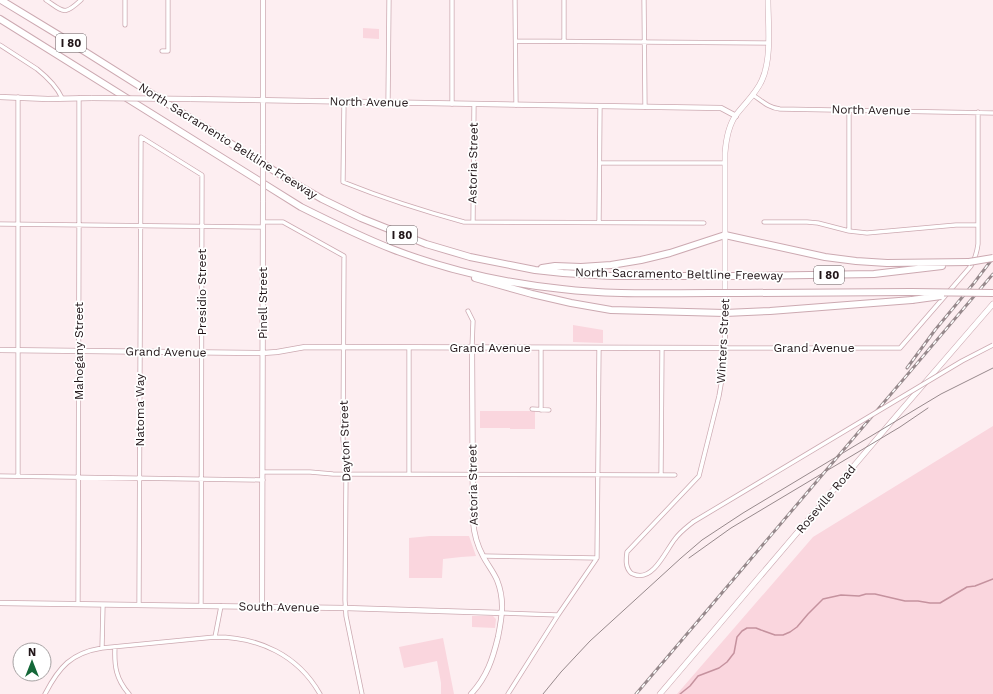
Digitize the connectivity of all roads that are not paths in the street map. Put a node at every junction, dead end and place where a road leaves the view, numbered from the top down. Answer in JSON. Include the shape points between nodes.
{"nodes":[{"id":1,"x":1,"y":0,"type":"edge"},
{"id":2,"x":46,"y":0,"type":"edge"},
{"id":3,"x":81,"y":0,"type":"edge"},
{"id":4,"x":125,"y":0,"type":"edge"},
{"id":5,"x":168,"y":0,"type":"edge"},
{"id":6,"x":262,"y":0,"type":"edge"},
{"id":7,"x":389,"y":0,"type":"edge"},
{"id":8,"x":452,"y":0,"type":"edge"},
{"id":9,"x":515,"y":0,"type":"edge"},
{"id":10,"x":564,"y":0,"type":"edge"},
{"id":11,"x":644,"y":0,"type":"edge"},
{"id":12,"x":768,"y":0,"type":"edge"},
{"id":13,"x":0,"y":20,"type":"edge"},
{"id":14,"x":125,"y":25,"type":"dead end"},
{"id":15,"x":516,"y":41,"type":"junction"},
{"id":16,"x":564,"y":41,"type":"junction"},
{"id":17,"x":644,"y":42,"type":"junction"},
{"id":18,"x":768,"y":43,"type":"junction"},
{"id":19,"x":0,"y":45,"type":"edge"},
{"id":20,"x":162,"y":50,"type":"dead end"},
{"id":21,"x":753,"y":95,"type":"junction"},
{"id":22,"x":0,"y":97,"type":"edge"},
{"id":23,"x":18,"y":97,"type":"junction"},
{"id":24,"x":62,"y":98,"type":"junction"},
{"id":25,"x":79,"y":98,"type":"junction"},
{"id":26,"x":263,"y":100,"type":"junction"},
{"id":27,"x":344,"y":102,"type":"junction"},
{"id":28,"x":388,"y":103,"type":"junction"},
{"id":29,"x":452,"y":104,"type":"junction"},
{"id":30,"x":474,"y":104,"type":"junction"},
{"id":31,"x":516,"y":105,"type":"junction"},
{"id":32,"x":600,"y":106,"type":"junction"},
{"id":33,"x":645,"y":107,"type":"junction"},
{"id":34,"x":849,"y":110,"type":"junction"},
{"id":35,"x":978,"y":112,"type":"junction"},
{"id":36,"x":993,"y":113,"type":"edge"},
{"id":37,"x":736,"y":116,"type":"junction"},
{"id":38,"x":600,"y":163,"type":"junction"},
{"id":39,"x":725,"y":163,"type":"junction"},
{"id":40,"x":141,"y":166,"type":"joint"},
{"id":41,"x":473,"y":222,"type":"junction"},
{"id":42,"x":599,"y":222,"type":"junction"},
{"id":43,"x":764,"y":222,"type":"dead end"},
{"id":44,"x":704,"y":223,"type":"dead end"},
{"id":45,"x":0,"y":224,"type":"edge"},
{"id":46,"x":18,"y":224,"type":"junction"},
{"id":47,"x":79,"y":225,"type":"junction"},
{"id":48,"x":263,"y":225,"type":"junction"},
{"id":49,"x":978,"y":225,"type":"junction"},
{"id":50,"x":141,"y":226,"type":"junction"},
{"id":51,"x":202,"y":226,"type":"junction"},
{"id":52,"x":849,"y":231,"type":"junction"},
{"id":53,"x":725,"y":235,"type":"junction"},
{"id":54,"x":993,"y":258,"type":"edge"},
{"id":55,"x":440,"y":265,"type":"junction"},
{"id":56,"x":915,"y":266,"type":"junction"},
{"id":57,"x":535,"y":270,"type":"junction"},
{"id":58,"x":960,"y":293,"type":"junction"},
{"id":59,"x":993,"y":293,"type":"edge"},
{"id":60,"x":993,"y":304,"type":"edge"},
{"id":61,"x":468,"y":311,"type":"dead end"},
{"id":62,"x":725,"y":313,"type":"junction"},
{"id":63,"x":993,"y":345,"type":"edge"},
{"id":64,"x":344,"y":348,"type":"junction"},
{"id":65,"x":409,"y":348,"type":"junction"},
{"id":66,"x":472,"y":348,"type":"junction"},
{"id":67,"x":541,"y":348,"type":"junction"},
{"id":68,"x":599,"y":348,"type":"junction"},
{"id":69,"x":662,"y":348,"type":"junction"},
{"id":70,"x":725,"y":348,"type":"junction"},
{"id":71,"x":0,"y":350,"type":"edge"},
{"id":72,"x":18,"y":350,"type":"junction"},
{"id":73,"x":79,"y":351,"type":"junction"},
{"id":74,"x":140,"y":352,"type":"junction"},
{"id":75,"x":202,"y":352,"type":"junction"},
{"id":76,"x":263,"y":353,"type":"junction"},
{"id":77,"x":532,"y":409,"type":"dead end"},
{"id":78,"x":541,"y":410,"type":"junction"},
{"id":79,"x":549,"y":410,"type":"dead end"},
{"id":80,"x":263,"y":472,"type":"junction"},
{"id":81,"x":346,"y":474,"type":"junction"},
{"id":82,"x":409,"y":474,"type":"junction"},
{"id":83,"x":472,"y":474,"type":"junction"},
{"id":84,"x":598,"y":475,"type":"junction"},
{"id":85,"x":661,"y":475,"type":"junction"},
{"id":86,"x":675,"y":475,"type":"dead end"},
{"id":87,"x":0,"y":476,"type":"edge"},
{"id":88,"x":18,"y":476,"type":"junction"},
{"id":89,"x":78,"y":477,"type":"junction"},
{"id":90,"x":140,"y":478,"type":"junction"},
{"id":91,"x":201,"y":479,"type":"junction"},
{"id":92,"x":263,"y":480,"type":"junction"},
{"id":93,"x":483,"y":556,"type":"junction"},
{"id":94,"x":597,"y":558,"type":"junction"},
{"id":95,"x":0,"y":604,"type":"edge"},
{"id":96,"x":78,"y":604,"type":"junction"},
{"id":97,"x":103,"y":605,"type":"junction"},
{"id":98,"x":139,"y":605,"type":"junction"},
{"id":99,"x":201,"y":606,"type":"junction"},
{"id":100,"x":221,"y":606,"type":"junction"},
{"id":101,"x":262,"y":607,"type":"junction"},
{"id":102,"x":346,"y":608,"type":"junction"},
{"id":103,"x":502,"y":613,"type":"junction"},
{"id":104,"x":558,"y":615,"type":"junction"},
{"id":105,"x":215,"y":637,"type":"junction"},
{"id":106,"x":114,"y":647,"type":"junction"},
{"id":107,"x":102,"y":648,"type":"junction"},
{"id":108,"x":45,"y":694,"type":"edge"},
{"id":109,"x":129,"y":694,"type":"edge"},
{"id":110,"x":320,"y":694,"type":"edge"},
{"id":111,"x":362,"y":694,"type":"edge"},
{"id":112,"x":471,"y":694,"type":"edge"},
{"id":113,"x":508,"y":694,"type":"edge"},
{"id":114,"x":660,"y":694,"type":"edge"}],
"edges":[{"from":1,"to":57,"type":"highway","name":"North Sacramento Beltline Freeway","number":"I 80","via":[[322,199],[426,244],[470,257]]},
{"from":2,"to":3,"type":"street","via":[[67,11]]},
{"from":4,"to":14,"type":"street"},
{"from":5,"to":20,"type":"street","via":[[168,50]]},
{"from":6,"to":26,"type":"street","name":"Pinell Street"},
{"from":7,"to":28,"type":"street"},
{"from":8,"to":29,"type":"street"},
{"from":9,"to":15,"type":"street"},
{"from":10,"to":16,"type":"street"},
{"from":11,"to":17,"type":"street"},
{"from":12,"to":18,"type":"main road","name":"Winters Street"},
{"from":13,"to":55,"type":"highway","name":"North Sacramento Beltline Freeway","number":"I 80","via":[[301,207],[372,241]]},
{"from":15,"to":16,"type":"street"},
{"from":15,"to":31,"type":"street"},
{"from":16,"to":17,"type":"street"},
{"from":17,"to":18,"type":"street"},
{"from":17,"to":33,"type":"street"},
{"from":18,"to":21,"type":"main road","name":"Winters Street","via":[[768,59],[764,74]]},
{"from":19,"to":24,"type":"street","via":[[37,69]]},
{"from":21,"to":34,"type":"street","name":"North Avenue","via":[[777,109]]},
{"from":21,"to":37,"type":"main road","name":"Winters Street"},
{"from":22,"to":23,"type":"street","name":"North Avenue"},
{"from":23,"to":24,"type":"street","name":"North Avenue"},
{"from":23,"to":46,"type":"street"},
{"from":24,"to":25,"type":"street","name":"North Avenue"},
{"from":25,"to":26,"type":"street","name":"North Avenue","bridge":true},
{"from":25,"to":47,"type":"street","name":"Mahogany Street"},
{"from":26,"to":27,"type":"street","name":"North Avenue"},
{"from":26,"to":48,"type":"street","name":"Pinell Street","bridge":true},
{"from":27,"to":28,"type":"street","name":"North Avenue"},
{"from":27,"to":41,"type":"street","via":[[343,182],[423,211]]},
{"from":28,"to":29,"type":"street","name":"North Avenue"},
{"from":29,"to":30,"type":"street","name":"North Avenue"},
{"from":30,"to":31,"type":"street","name":"North Avenue"},
{"from":30,"to":41,"type":"street","name":"Astoria Street"},
{"from":31,"to":32,"type":"street","name":"North Avenue"},
{"from":32,"to":33,"type":"street","name":"North Avenue"},
{"from":32,"to":38,"type":"street"},
{"from":33,"to":37,"type":"street","name":"North Avenue","via":[[721,108]]},
{"from":34,"to":35,"type":"street","name":"North Avenue"},
{"from":34,"to":52,"type":"street"},
{"from":35,"to":36,"type":"street","name":"North Avenue"},
{"from":35,"to":49,"type":"street","name":"Grand Avenue"},
{"from":37,"to":39,"type":"main road","name":"Winters Street","via":[[727,138]]},
{"from":38,"to":39,"type":"street"},
{"from":38,"to":42,"type":"street"},
{"from":39,"to":53,"type":"main road","name":"Winters Street"},
{"from":40,"to":50,"type":"street","name":"Natoma Way"},
{"from":40,"to":51,"type":"street","name":"Presidio Street","via":[[141,137],[202,175]]},
{"from":41,"to":42,"type":"street"},
{"from":42,"to":44,"type":"street"},
{"from":43,"to":52,"type":"street","via":[[818,223]]},
{"from":45,"to":46,"type":"street"},
{"from":46,"to":47,"type":"street"},
{"from":46,"to":72,"type":"street"},
{"from":47,"to":50,"type":"street"},
{"from":47,"to":73,"type":"street","name":"Mahogany Street"},
{"from":48,"to":51,"type":"street"},
{"from":48,"to":64,"type":"street","name":"Dayton Street","via":[[283,222],[344,256]]},
{"from":48,"to":76,"type":"street","name":"Pinell Street"},
{"from":49,"to":52,"type":"street","via":[[874,232]]},
{"from":49,"to":70,"type":"street","name":"Grand Avenue","via":[[977,249],[971,266],[900,348]]},
{"from":50,"to":51,"type":"street"},
{"from":50,"to":74,"type":"street","name":"Natoma Way"},
{"from":51,"to":75,"type":"street","name":"Presidio Street"},
{"from":53,"to":56,"type":"highway","via":[[824,257]]},
{"from":53,"to":57,"type":"highway","via":[[641,260],[611,265],[555,266]]},
{"from":53,"to":62,"type":"main road","name":"Winters Street"},
{"from":54,"to":56,"type":"highway","bridge":true},
{"from":55,"to":58,"type":"highway","name":"North Sacramento Beltline Freeway","number":"I 80","bridge":true,"via":[[509,281],[608,293]]},
{"from":55,"to":62,"type":"highway","via":[[465,275],[532,294],[611,310]]},
{"from":56,"to":57,"type":"highway","name":"North Sacramento Beltline Freeway","number":"I 80","bridge":true,"via":[[874,274],[741,276],[611,276]]},
{"from":58,"to":59,"type":"highway","name":"North Sacramento Beltline Freeway","number":"I 80","bridge":true},
{"from":58,"to":62,"type":"highway","bridge":true,"via":[[912,300]]},
{"from":60,"to":114,"type":"main road","name":"Roseville Road"},
{"from":61,"to":66,"type":"street","name":"Astoria Street","via":[[473,321]]},
{"from":62,"to":70,"type":"street","name":"Winters Street"},
{"from":63,"to":70,"type":"street","name":"Winters Street","bridge":true,"via":[[962,360],[693,522],[676,537],[652,571],[647,575],[632,574],[626,562],[627,552],[699,476],[724,373]]},
{"from":64,"to":65,"type":"street","name":"Grand Avenue"},
{"from":64,"to":76,"type":"street","name":"Grand Avenue","via":[[305,347]]},
{"from":64,"to":81,"type":"street","name":"Dayton Street","via":[[343,440]]},
{"from":65,"to":66,"type":"street","name":"Grand Avenue"},
{"from":65,"to":82,"type":"street"},
{"from":66,"to":67,"type":"street","name":"Grand Avenue"},
{"from":66,"to":83,"type":"street","name":"Astoria Street"},
{"from":67,"to":68,"type":"street","name":"Grand Avenue"},
{"from":67,"to":78,"type":"street"},
{"from":68,"to":69,"type":"street","name":"Grand Avenue"},
{"from":68,"to":84,"type":"street"},
{"from":69,"to":70,"type":"street","name":"Grand Avenue"},
{"from":69,"to":85,"type":"street"},
{"from":71,"to":72,"type":"street","name":"Grand Avenue"},
{"from":72,"to":73,"type":"street","name":"Grand Avenue"},
{"from":72,"to":88,"type":"street"},
{"from":73,"to":74,"type":"street","name":"Grand Avenue"},
{"from":73,"to":89,"type":"street","name":"Mahogany Street"},
{"from":74,"to":75,"type":"street","name":"Grand Avenue"},
{"from":74,"to":90,"type":"street","name":"Natoma Way"},
{"from":75,"to":76,"type":"street","name":"Grand Avenue"},
{"from":75,"to":91,"type":"street","name":"Presidio Street"},
{"from":76,"to":80,"type":"street","name":"Pinell Street"},
{"from":77,"to":78,"type":"street"},
{"from":78,"to":79,"type":"street"},
{"from":80,"to":81,"type":"street"},
{"from":80,"to":92,"type":"street","name":"Pinell Street"},
{"from":81,"to":82,"type":"street"},
{"from":81,"to":102,"type":"street","name":"Dayton Street"},
{"from":82,"to":83,"type":"street"},
{"from":83,"to":84,"type":"street"},
{"from":83,"to":93,"type":"street","name":"Astoria Street","via":[[473,522]]},
{"from":84,"to":85,"type":"street"},
{"from":84,"to":94,"type":"street"},
{"from":85,"to":86,"type":"street"},
{"from":87,"to":88,"type":"street"},
{"from":88,"to":89,"type":"street"},
{"from":89,"to":90,"type":"street"},
{"from":89,"to":96,"type":"street","name":"Mahogany Street"},
{"from":90,"to":91,"type":"street"},
{"from":90,"to":98,"type":"street","name":"Natoma Way"},
{"from":91,"to":92,"type":"street"},
{"from":91,"to":99,"type":"street","name":"Presidio Street"},
{"from":92,"to":101,"type":"street","name":"Pinell Street"},
{"from":93,"to":94,"type":"street"},
{"from":93,"to":103,"type":"street","name":"Astoria Street","via":[[500,588]]},
{"from":94,"to":104,"type":"street"},
{"from":95,"to":96,"type":"street","name":"South Avenue"},
{"from":96,"to":97,"type":"street","name":"South Avenue"},
{"from":97,"to":98,"type":"street","name":"South Avenue"},
{"from":97,"to":107,"type":"street"},
{"from":98,"to":99,"type":"street","name":"South Avenue"},
{"from":99,"to":100,"type":"street","name":"South Avenue"},
{"from":100,"to":101,"type":"street","name":"South Avenue"},
{"from":100,"to":105,"type":"street"},
{"from":101,"to":102,"type":"street","name":"South Avenue"},
{"from":102,"to":103,"type":"street","name":"South Avenue"},
{"from":102,"to":111,"type":"street","name":"Dayton Street"},
{"from":103,"to":104,"type":"street","name":"South Avenue"},
{"from":103,"to":112,"type":"street","name":"Astoria Street","via":[[492,661],[484,678]]},
{"from":104,"to":113,"type":"street"},
{"from":105,"to":106,"type":"street"},
{"from":105,"to":110,"type":"street","via":[[246,640],[275,650],[303,671]]},
{"from":106,"to":107,"type":"street"},
{"from":106,"to":109,"type":"street","via":[[116,673]]},
{"from":107,"to":108,"type":"street","via":[[88,651],[71,660],[59,671]]}]}
